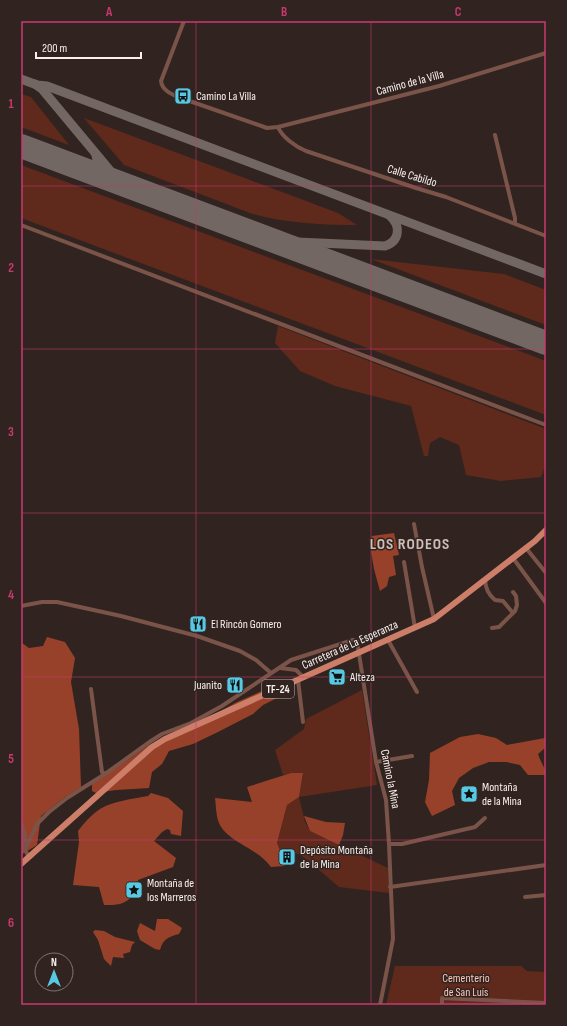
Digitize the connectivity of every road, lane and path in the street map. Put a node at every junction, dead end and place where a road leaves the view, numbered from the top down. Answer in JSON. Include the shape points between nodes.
{"nodes":[{"id":1,"x":184,"y":21,"type":"edge"},
{"id":2,"x":546,"y":53,"type":"edge"},
{"id":3,"x":278,"y":127,"type":"junction"},
{"id":4,"x":495,"y":135,"type":"dead end"},
{"id":5,"x":515,"y":223,"type":"junction"},
{"id":6,"x":21,"y":225,"type":"edge"},
{"id":7,"x":546,"y":236,"type":"edge"},
{"id":8,"x":546,"y":425,"type":"edge"},
{"id":9,"x":414,"y":524,"type":"dead end"},
{"id":10,"x":546,"y":530,"type":"edge"},
{"id":11,"x":526,"y":548,"type":"junction"},
{"id":12,"x":513,"y":558,"type":"junction"},
{"id":13,"x":404,"y":562,"type":"dead end"},
{"id":14,"x":546,"y":573,"type":"edge"},
{"id":15,"x":485,"y":580,"type":"junction"},
{"id":16,"x":513,"y":592,"type":"dead end"},
{"id":17,"x":546,"y":603,"type":"edge"},
{"id":18,"x":21,"y":606,"type":"edge"},
{"id":19,"x":513,"y":613,"type":"junction"},
{"id":20,"x":434,"y":619,"type":"junction"},
{"id":21,"x":415,"y":628,"type":"junction"},
{"id":22,"x":492,"y":628,"type":"dead end"},
{"id":23,"x":388,"y":640,"type":"junction"},
{"id":24,"x":359,"y":653,"type":"junction"},
{"id":25,"x":280,"y":668,"type":"junction"},
{"id":26,"x":271,"y":673,"type":"junction"},
{"id":27,"x":301,"y":679,"type":"junction"},
{"id":28,"x":91,"y":689,"type":"dead end"},
{"id":29,"x":417,"y":692,"type":"dead end"},
{"id":30,"x":303,"y":722,"type":"dead end"},
{"id":31,"x":412,"y":756,"type":"dead end"},
{"id":32,"x":376,"y":762,"type":"junction"},
{"id":33,"x":105,"y":774,"type":"junction"},
{"id":34,"x":485,"y":818,"type":"dead end"},
{"id":35,"x":21,"y":821,"type":"edge"},
{"id":36,"x":389,"y":844,"type":"junction"},
{"id":37,"x":25,"y":850,"type":"junction"},
{"id":38,"x":29,"y":857,"type":"junction"},
{"id":39,"x":21,"y":864,"type":"edge"},
{"id":40,"x":546,"y":865,"type":"edge"},
{"id":41,"x":390,"y":888,"type":"junction"},
{"id":42,"x":546,"y":895,"type":"edge"},
{"id":43,"x":525,"y":897,"type":"dead end"},
{"id":44,"x":476,"y":1000,"type":"junction"},
{"id":45,"x":511,"y":1003,"type":"edge"},
{"id":46,"x":546,"y":1003,"type":"edge"},
{"id":47,"x":380,"y":1005,"type":"edge"},
{"id":48,"x":442,"y":1005,"type":"edge"},
{"id":49,"x":476,"y":1005,"type":"edge"}],
"edges":[{"from":1,"to":3,"type":"street","name":"Camino de la Villa","via":[[161,84],[169,93],[178,97],[267,128]]},
{"from":2,"to":3,"type":"street","name":"Camino de la Villa","via":[[439,86]]},
{"from":3,"to":5,"type":"street","name":"Calle Cabildo","via":[[284,136],[306,151],[446,197]]},
{"from":4,"to":5,"type":"street"},
{"from":5,"to":7,"type":"street","name":"Calle Cabildo"},
{"from":6,"to":8,"type":"street"},
{"from":9,"to":20,"type":"street"},
{"from":10,"to":11,"type":"main road","name":"Carretera de La Esperanza","number":"TF-24"},
{"from":11,"to":12,"type":"main road","name":"Carretera de La Esperanza","number":"TF-24"},
{"from":11,"to":14,"type":"street"},
{"from":12,"to":15,"type":"main road","name":"Carretera de La Esperanza","number":"TF-24"},
{"from":12,"to":17,"type":"street"},
{"from":13,"to":21,"type":"street"},
{"from":15,"to":19,"type":"street","via":[[485,587],[490,595],[495,600],[503,601]]},
{"from":15,"to":20,"type":"main road","name":"Carretera de La Esperanza","number":"TF-24"},
{"from":16,"to":19,"type":"street","via":[[518,605]]},
{"from":18,"to":26,"type":"street","via":[[57,602],[159,625],[240,651]]},
{"from":19,"to":22,"type":"street","via":[[499,627]]},
{"from":20,"to":21,"type":"main road","name":"Carretera de La Esperanza","number":"TF-24"},
{"from":21,"to":23,"type":"main road","name":"Carretera de La Esperanza","number":"TF-24"},
{"from":23,"to":24,"type":"main road","name":"Carretera de La Esperanza","number":"TF-24"},
{"from":23,"to":29,"type":"street"},
{"from":24,"to":25,"type":"street","via":[[357,641],[353,640],[301,656]]},
{"from":24,"to":27,"type":"main road","name":"Carretera de La Esperanza","number":"TF-24"},
{"from":24,"to":32,"type":"street","name":"Camino la Mina"},
{"from":25,"to":26,"type":"street"},
{"from":25,"to":27,"type":"street","via":[[296,670]]},
{"from":26,"to":33,"type":"street","via":[[222,706],[151,740]]},
{"from":27,"to":30,"type":"street"},
{"from":27,"to":38,"type":"main road","name":"Carretera de La Esperanza","number":"TF-24","via":[[152,746]]},
{"from":28,"to":33,"type":"street","via":[[102,772]]},
{"from":31,"to":32,"type":"street"},
{"from":32,"to":36,"type":"street","name":"Camino la Mina","via":[[386,800]]},
{"from":33,"to":37,"type":"street","via":[[43,817]]},
{"from":34,"to":36,"type":"street","via":[[475,827],[402,844]]},
{"from":35,"to":37,"type":"street","via":[[25,835]]},
{"from":36,"to":41,"type":"street","name":"Camino la Mina"},
{"from":37,"to":38,"type":"street"},
{"from":38,"to":39,"type":"main road","name":"Carretera de La Esperanza","number":"TF-24"},
{"from":40,"to":41,"type":"street"},
{"from":41,"to":47,"type":"street","name":"Camino la Mina","via":[[393,939]]},
{"from":42,"to":43,"type":"street"},
{"from":44,"to":45,"type":"street"},
{"from":44,"to":48,"type":"street","via":[[442,998]]},
{"from":44,"to":49,"type":"street"},
{"from":45,"to":46,"type":"street"}]}
